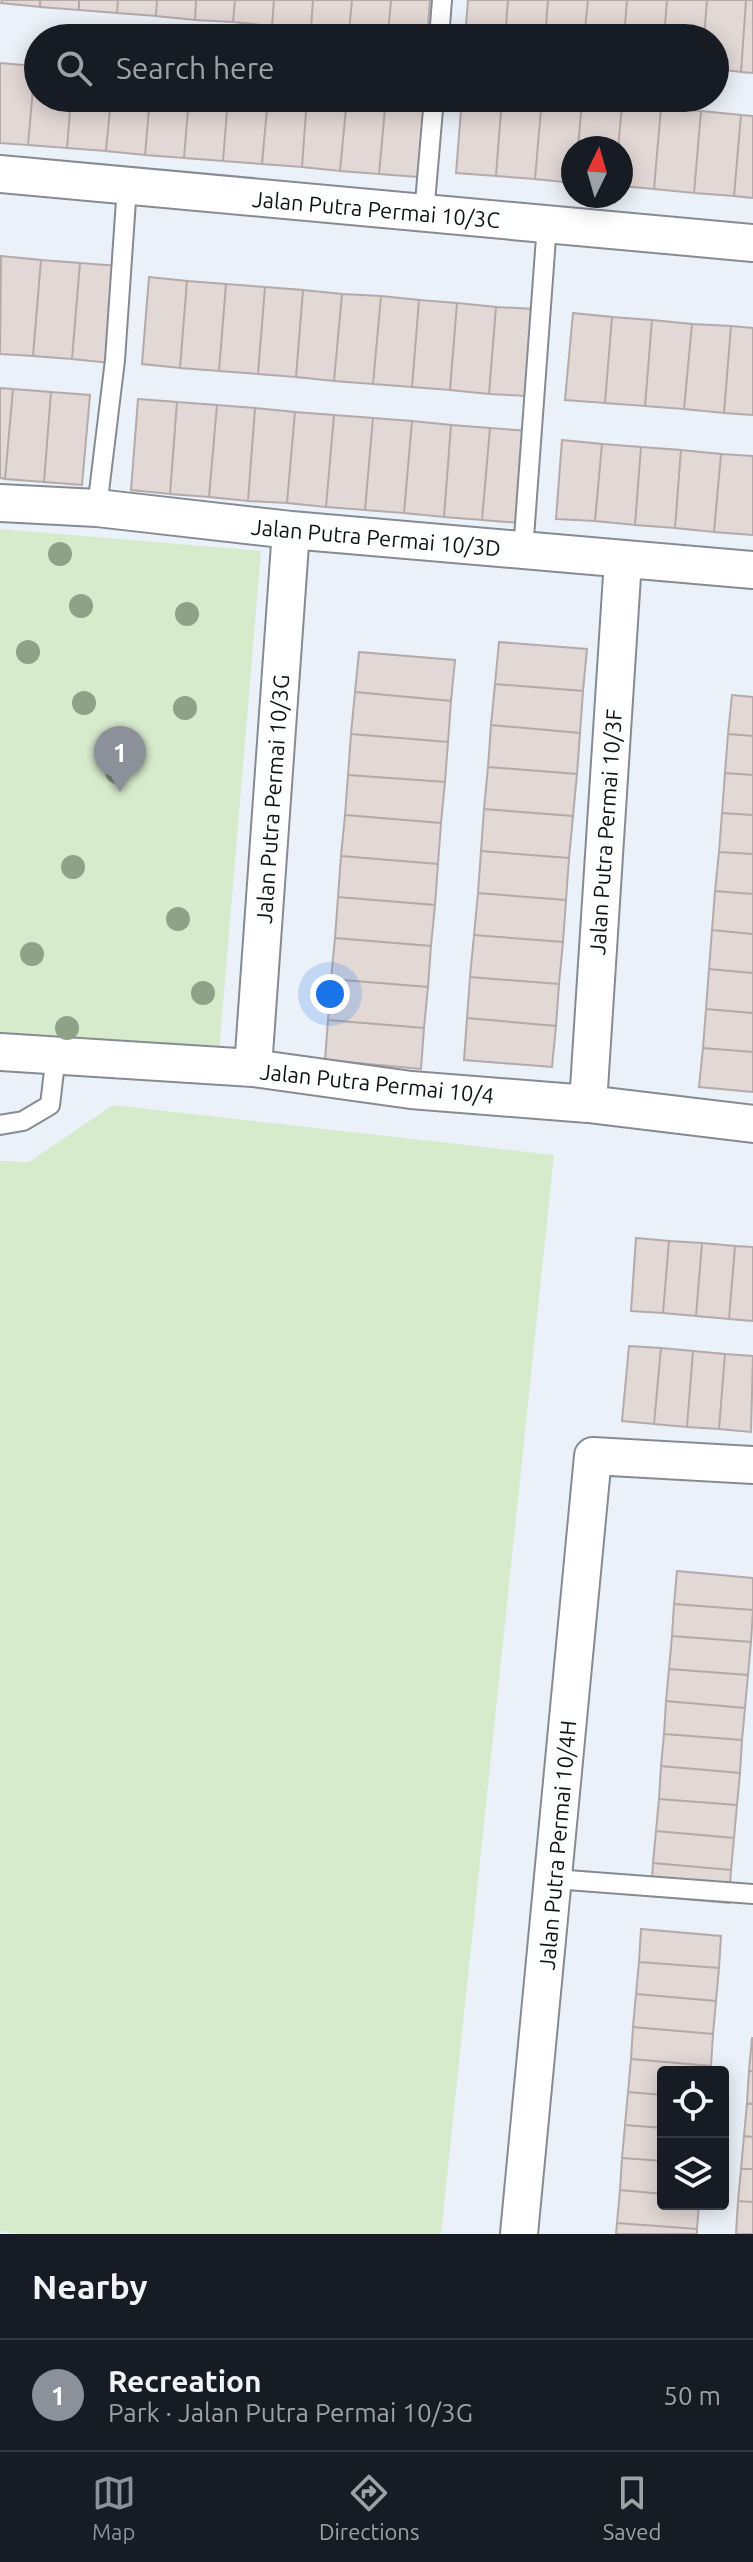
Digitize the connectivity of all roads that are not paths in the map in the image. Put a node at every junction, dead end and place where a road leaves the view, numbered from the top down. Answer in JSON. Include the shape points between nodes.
{"nodes":[{"id":1,"x":442,"y":0,"type":"edge"},
{"id":2,"x":440,"y":24,"type":"edge"},
{"id":3,"x":433,"y":112,"type":"edge"},
{"id":4,"x":0,"y":174,"type":"edge"},
{"id":5,"x":127,"y":186,"type":"junction"},
{"id":6,"x":424,"y":214,"type":"junction"},
{"id":7,"x":547,"y":224,"type":"junction"},
{"id":8,"x":753,"y":243,"type":"edge"},
{"id":9,"x":0,"y":503,"type":"edge"},
{"id":10,"x":97,"y":508,"type":"junction"},
{"id":11,"x":291,"y":530,"type":"junction"},
{"id":12,"x":523,"y":551,"type":"junction"},
{"id":13,"x":623,"y":560,"type":"junction"},
{"id":14,"x":753,"y":570,"type":"edge"},
{"id":15,"x":0,"y":1052,"type":"edge"},
{"id":16,"x":56,"y":1054,"type":"junction"},
{"id":17,"x":253,"y":1068,"type":"junction"},
{"id":18,"x":588,"y":1104,"type":"junction"},
{"id":19,"x":753,"y":1124,"type":"edge"},
{"id":20,"x":0,"y":1125,"type":"edge"},
{"id":21,"x":753,"y":1465,"type":"edge"},
{"id":22,"x":554,"y":1879,"type":"junction"},
{"id":23,"x":753,"y":1894,"type":"edge"},
{"id":24,"x":519,"y":2234,"type":"edge"}],
"edges":[{"from":1,"to":2,"type":"lane"},
{"from":3,"to":6,"type":"lane"},
{"from":4,"to":5,"type":"street","name":"Jalan Putra Permai 10/3C"},
{"from":5,"to":6,"type":"street","name":"Jalan Putra Permai 10/3C"},
{"from":5,"to":10,"type":"lane","via":[[115,360]]},
{"from":6,"to":7,"type":"street","name":"Jalan Putra Permai 10/3C"},
{"from":7,"to":8,"type":"street","name":"Jalan Putra Permai 10/3C"},
{"from":7,"to":12,"type":"lane"},
{"from":9,"to":10,"type":"street","name":"Jalan Putra Permai 10/3D"},
{"from":10,"to":11,"type":"street","name":"Jalan Putra Permai 10/3D"},
{"from":11,"to":12,"type":"street","name":"Jalan Putra Permai 10/3D"},
{"from":11,"to":17,"type":"street","name":"Jalan Putra Permai 10/3G"},
{"from":12,"to":13,"type":"street","name":"Jalan Putra Permai 10/3D"},
{"from":13,"to":14,"type":"street","name":"Jalan Putra Permai 10/3D"},
{"from":13,"to":18,"type":"street","name":"Jalan Putra Permai 10/3F"},
{"from":15,"to":16,"type":"street","name":"Jalan Putra Permai 10/4"},
{"from":16,"to":17,"type":"street","name":"Jalan Putra Permai 10/4"},
{"from":16,"to":20,"type":"lane","via":[[50,1105],[23,1121]]},
{"from":17,"to":18,"type":"street","name":"Jalan Putra Permai 10/4","via":[[411,1090]]},
{"from":18,"to":19,"type":"street","name":"Jalan Putra Permai 10/4"},
{"from":21,"to":22,"type":"street","name":"Jalan Putra Permai 10/4H","via":[[593,1456]]},
{"from":22,"to":23,"type":"lane"},
{"from":22,"to":24,"type":"street","name":"Jalan Putra Permai 10/4H"}]}
